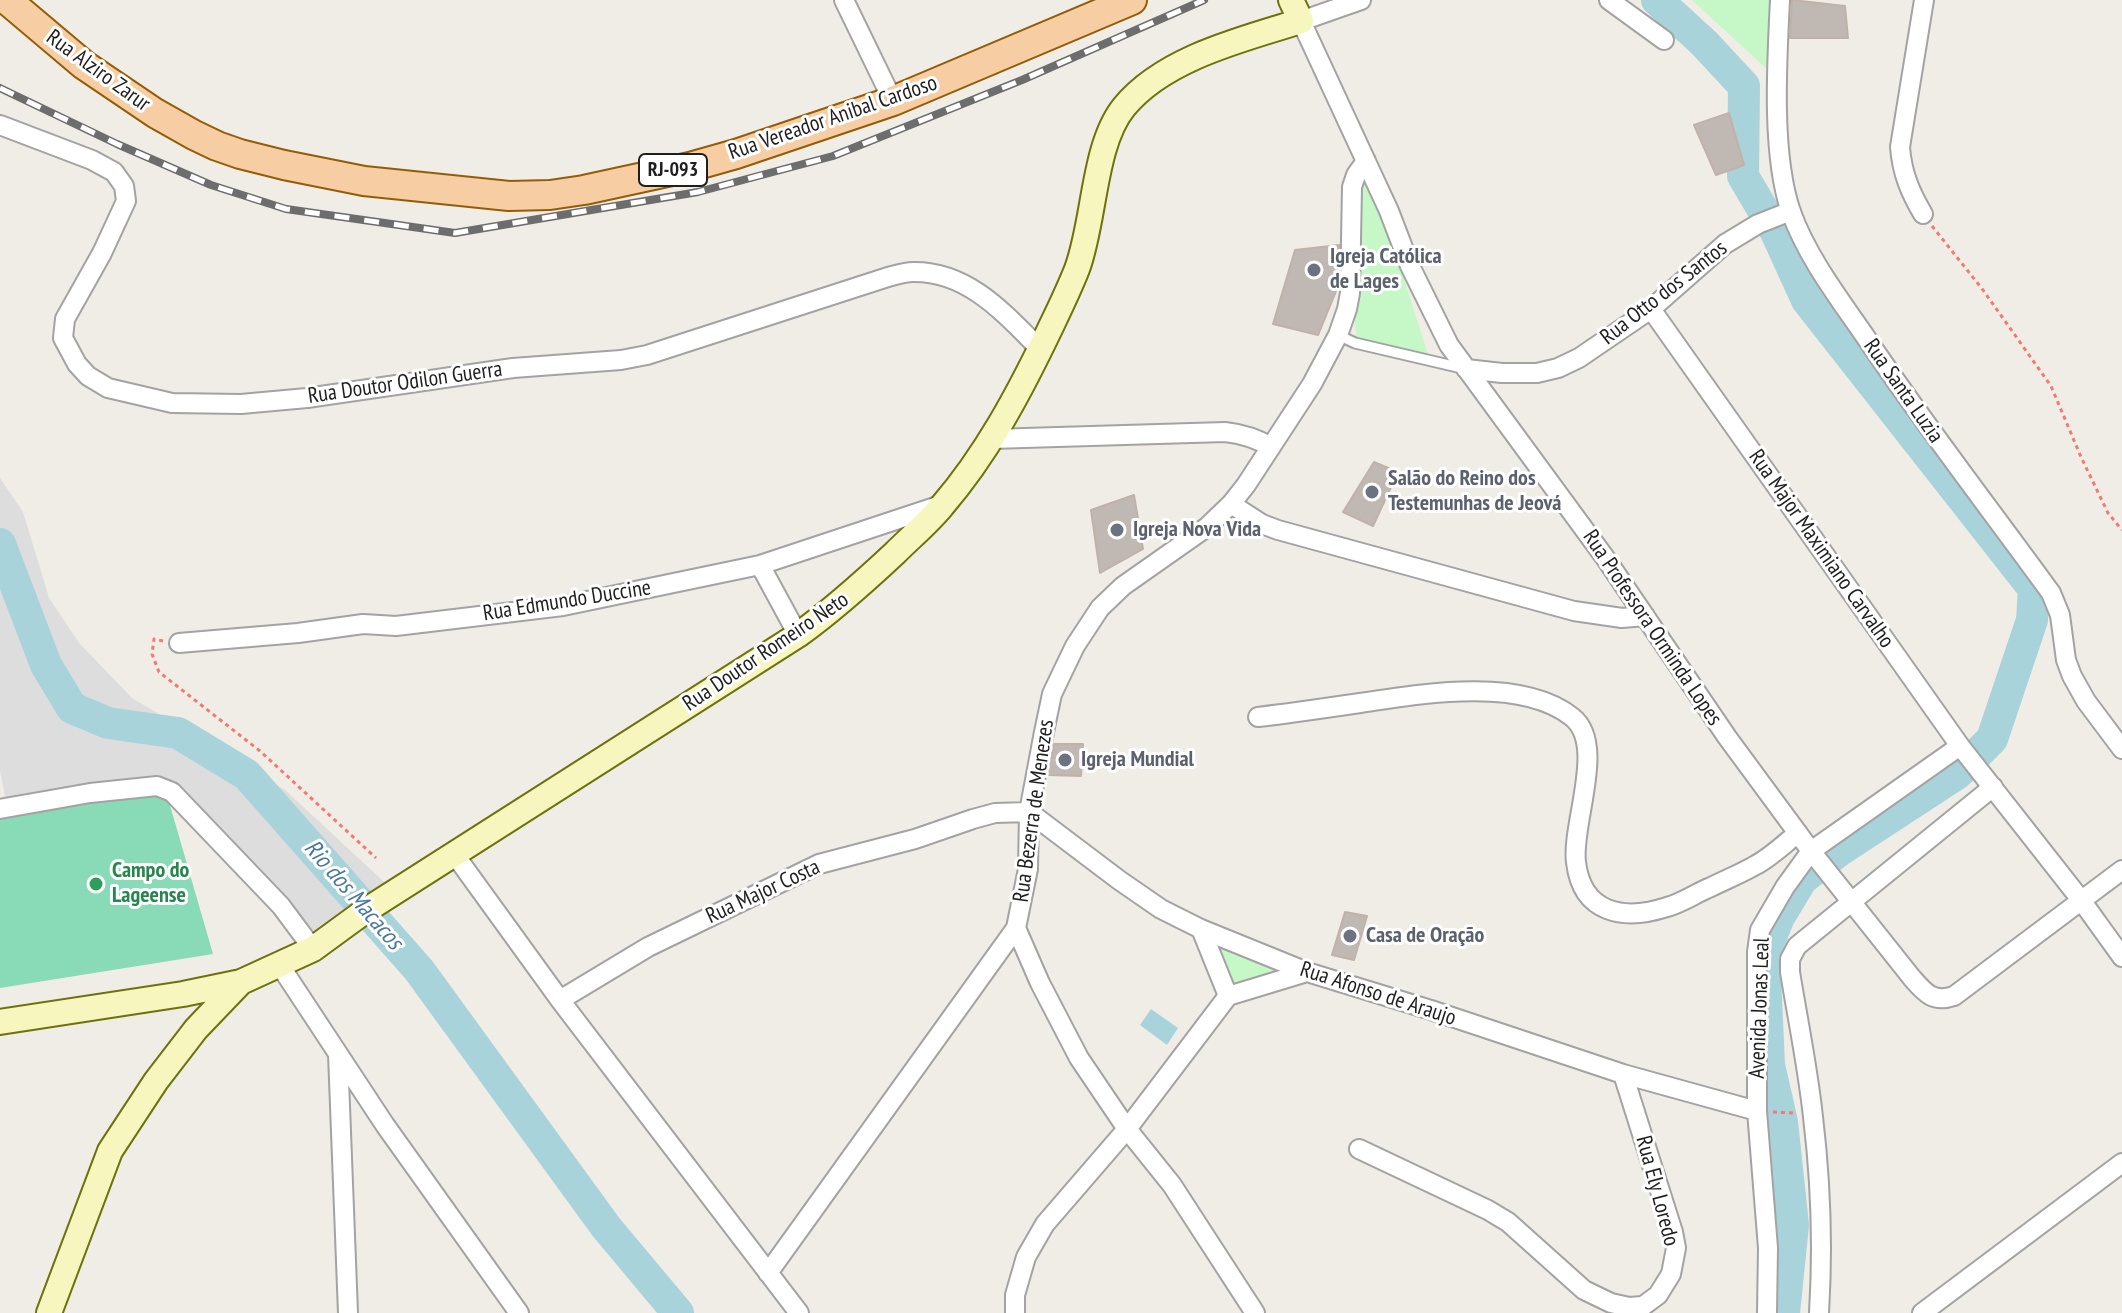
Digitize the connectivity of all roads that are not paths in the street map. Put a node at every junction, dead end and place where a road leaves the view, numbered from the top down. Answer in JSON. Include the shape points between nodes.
{"nodes":[{"id":1,"x":7,"y":0,"type":"edge"},
{"id":2,"x":844,"y":0,"type":"edge"},
{"id":3,"x":1132,"y":0,"type":"edge"},
{"id":4,"x":1361,"y":0,"type":"edge"},
{"id":5,"x":1609,"y":0,"type":"edge"},
{"id":6,"x":1780,"y":0,"type":"edge"},
{"id":7,"x":1924,"y":0,"type":"edge"},
{"id":8,"x":1296,"y":10,"type":"edge"},
{"id":9,"x":1664,"y":40,"type":"dead end"},
{"id":10,"x":893,"y":101,"type":"junction"},
{"id":11,"x":0,"y":125,"type":"edge"},
{"id":12,"x":194,"y":135,"type":"joint"},
{"id":13,"x":1366,"y":161,"type":"junction"},
{"id":14,"x":1786,"y":213,"type":"junction"},
{"id":15,"x":1923,"y":214,"type":"road end"},
{"id":16,"x":1651,"y":309,"type":"junction"},
{"id":17,"x":1338,"y":335,"type":"junction"},
{"id":18,"x":1040,"y":349,"type":"junction"},
{"id":19,"x":1466,"y":369,"type":"junction"},
{"id":20,"x":991,"y":439,"type":"junction"},
{"id":21,"x":1271,"y":447,"type":"junction"},
{"id":22,"x":944,"y":504,"type":"junction"},
{"id":23,"x":1231,"y":504,"type":"junction"},
{"id":24,"x":760,"y":565,"type":"junction"},
{"id":25,"x":1645,"y":616,"type":"junction"},
{"id":26,"x":798,"y":635,"type":"junction"},
{"id":27,"x":179,"y":643,"type":"road end"},
{"id":28,"x":1258,"y":717,"type":"dead end"},
{"id":29,"x":2122,"y":749,"type":"edge"},
{"id":30,"x":1965,"y":752,"type":"junction"},
{"id":31,"x":1988,"y":781,"type":"junction"},
{"id":32,"x":1,"y":806,"type":"edge"},
{"id":33,"x":1029,"y":812,"type":"junction"},
{"id":34,"x":1798,"y":833,"type":"junction"},
{"id":35,"x":455,"y":855,"type":"junction"},
{"id":36,"x":1815,"y":855,"type":"junction"},
{"id":37,"x":2122,"y":870,"type":"edge"},
{"id":38,"x":1846,"y":894,"type":"junction"},
{"id":39,"x":2081,"y":900,"type":"junction"},
{"id":40,"x":1016,"y":928,"type":"junction"},
{"id":41,"x":1201,"y":929,"type":"junction"},
{"id":42,"x":313,"y":949,"type":"junction"},
{"id":43,"x":2122,"y":957,"type":"edge"},
{"id":44,"x":279,"y":964,"type":"junction"},
{"id":45,"x":1307,"y":972,"type":"junction"},
{"id":46,"x":241,"y":982,"type":"junction"},
{"id":47,"x":1228,"y":996,"type":"junction"},
{"id":48,"x":560,"y":1000,"type":"junction"},
{"id":49,"x":0,"y":1022,"type":"edge"},
{"id":50,"x":338,"y":1051,"type":"junction"},
{"id":51,"x":1623,"y":1074,"type":"junction"},
{"id":52,"x":1762,"y":1112,"type":"junction"},
{"id":53,"x":1127,"y":1129,"type":"junction"},
{"id":54,"x":1359,"y":1149,"type":"dead end"},
{"id":55,"x":2122,"y":1163,"type":"edge"},
{"id":56,"x":768,"y":1273,"type":"junction"},
{"id":57,"x":49,"y":1313,"type":"edge"},
{"id":58,"x":348,"y":1313,"type":"edge"},
{"id":59,"x":519,"y":1313,"type":"edge"},
{"id":60,"x":799,"y":1313,"type":"edge"},
{"id":61,"x":1015,"y":1313,"type":"edge"},
{"id":62,"x":1255,"y":1313,"type":"edge"},
{"id":63,"x":1767,"y":1313,"type":"edge"},
{"id":64,"x":1819,"y":1313,"type":"edge"},
{"id":65,"x":1922,"y":1313,"type":"edge"}],
"edges":[{"from":1,"to":12,"type":"main road","name":"Rua Alziro Zarur","number":"RJ-093","via":[[84,65]]},
{"from":2,"to":10,"type":"street"},
{"from":3,"to":10,"type":"main road","name":"Rua Vereador Anibal Cardoso","number":"RJ-093"},
{"from":4,"to":8,"type":"street"},
{"from":5,"to":9,"type":"street"},
{"from":6,"to":14,"type":"street","name":"Rua Santa Luzia","via":[[1779,143]]},
{"from":7,"to":15,"type":"street","via":[[1900,147],[1908,188]]},
{"from":8,"to":13,"type":"street","name":"Rua Professora Orminda Lopes"},
{"from":8,"to":18,"type":"street","name":"Rua Doutor Romeiro Neto","via":[[1167,71],[1122,109],[1108,134],[1077,270]]},
{"from":10,"to":12,"type":"main road","name":"Rua Vereador Anibal Cardoso","number":"RJ-093","via":[[705,162],[550,195],[509,196],[364,181],[240,154]]},
{"from":11,"to":18,"type":"street","name":"Rua Doutor Odilon Guerra","via":[[92,160],[114,172],[124,186],[126,201],[65,319],[63,338],[77,364],[108,388],[172,403],[307,398],[513,368],[621,360],[911,272],[954,279],[974,289]]},
{"from":13,"to":17,"type":"street","name":"Rua Bezerra de Menezes","via":[[1352,187],[1350,293]]},
{"from":13,"to":19,"type":"street","name":"Rua Professora Orminda Lopes","via":[[1434,317]]},
{"from":14,"to":16,"type":"street","name":"Rua Otto dos Santos","via":[[1725,244]]},
{"from":14,"to":29,"type":"street","name":"Rua Santa Luzia","via":[[1863,333],[2051,593],[2072,676]]},
{"from":16,"to":19,"type":"street","name":"Rua Otto dos Santos","via":[[1558,368],[1519,374]]},
{"from":16,"to":30,"type":"street","name":"Rua Major Maximiano Carvalho"},
{"from":17,"to":19,"type":"lane","name":"Rua Otto dos Santos"},
{"from":17,"to":21,"type":"street","name":"Rua Bezerra de Menezes"},
{"from":18,"to":20,"type":"street","name":"Rua Doutor Romeiro Neto"},
{"from":19,"to":25,"type":"street","name":"Rua Professora Orminda Lopes"},
{"from":20,"to":21,"type":"street","via":[[1225,432],[1243,433]]},
{"from":20,"to":22,"type":"street","name":"Rua Doutor Romeiro Neto"},
{"from":21,"to":23,"type":"street","name":"Rua Bezerra de Menezes"},
{"from":22,"to":24,"type":"street","name":"Rua Edmundo Duccine"},
{"from":22,"to":26,"type":"street","name":"Rua Doutor Romeiro Neto","via":[[861,586]]},
{"from":23,"to":25,"type":"street","via":[[1278,530],[1559,607],[1598,616]]},
{"from":23,"to":33,"type":"street","name":"Rua Bezerra de Menezes","via":[[1123,586],[1100,608],[1075,646],[1052,694]]},
{"from":24,"to":26,"type":"street"},
{"from":24,"to":27,"type":"street","name":"Rua Edmundo Duccine","via":[[563,606]]},
{"from":25,"to":34,"type":"street","name":"Rua Professora Orminda Lopes"},
{"from":26,"to":35,"type":"street","name":"Rua Doutor Romeiro Neto"},
{"from":28,"to":34,"type":"street","via":[[1444,691],[1530,698],[1571,715],[1583,731],[1588,752],[1575,860],[1580,884],[1608,911],[1630,914],[1667,907],[1757,865]]},
{"from":30,"to":31,"type":"street","name":"Rua Major Maximiano Carvalho"},
{"from":30,"to":36,"type":"street","name":"Avenida Jonas Leal"},
{"from":31,"to":38,"type":"street","name":"Avenida Jonas Leal"},
{"from":31,"to":39,"type":"street","name":"Rua Major Maximiano Carvalho"},
{"from":32,"to":42,"type":"street","via":[[163,787],[281,906]]},
{"from":33,"to":40,"type":"street","name":"Rua Bezerra de Menezes","via":[[1028,869]]},
{"from":33,"to":41,"type":"street","name":"Rua Afonso de Araujo","via":[[1161,909]]},
{"from":33,"to":48,"type":"street","name":"Rua Major Costa","via":[[995,813],[819,864],[648,947]]},
{"from":34,"to":36,"type":"street","name":"Rua Professora Orminda Lopes"},
{"from":35,"to":42,"type":"street","name":"Rua Doutor Romeiro Neto"},
{"from":35,"to":48,"type":"street"},
{"from":36,"to":38,"type":"street","name":"Rua Professora Orminda Lopes"},
{"from":36,"to":52,"type":"street","name":"Avenida Jonas Leal","via":[[1785,887],[1760,930]]},
{"from":37,"to":39,"type":"street"},
{"from":38,"to":39,"type":"street","name":"Rua Professora Orminda Lopes","via":[[1928,996],[1944,999]]},
{"from":38,"to":64,"type":"street","name":"Avenida Jonas Leal","via":[[1790,959],[1819,1174]]},
{"from":39,"to":43,"type":"street","name":"Rua Major Maximiano Carvalho"},
{"from":40,"to":53,"type":"street","name":"Rua Bezerra de Menezes","via":[[1079,1058]]},
{"from":40,"to":56,"type":"street"},
{"from":41,"to":45,"type":"street","name":"Rua Afonso de Araujo"},
{"from":41,"to":47,"type":"street"},
{"from":42,"to":44,"type":"street","name":"Rua Doutor Romeiro Neto"},
{"from":44,"to":46,"type":"street","name":"Rua Doutor Romeiro Neto"},
{"from":44,"to":50,"type":"street"},
{"from":45,"to":47,"type":"street"},
{"from":45,"to":51,"type":"street","name":"Rua Afonso de Araujo"},
{"from":46,"to":49,"type":"street"},
{"from":46,"to":57,"type":"street","via":[[164,1071],[110,1151]]},
{"from":47,"to":53,"type":"street"},
{"from":48,"to":56,"type":"street"},
{"from":50,"to":58,"type":"street"},
{"from":50,"to":59,"type":"street"},
{"from":51,"to":52,"type":"street","name":"Rua Afonso de Araujo"},
{"from":51,"to":54,"type":"street","name":"Rua Ely Loredo","via":[[1676,1248],[1671,1274],[1658,1295],[1643,1306],[1611,1303],[1584,1290],[1508,1222]]},
{"from":52,"to":63,"type":"street","name":"Avenida Jonas Leal"},
{"from":53,"to":61,"type":"street","via":[[1045,1224],[1026,1257]]},
{"from":53,"to":62,"type":"street","name":"Rua Bezerra de Menezes","via":[[1172,1185]]},
{"from":55,"to":65,"type":"street"},
{"from":56,"to":60,"type":"street"}]}
